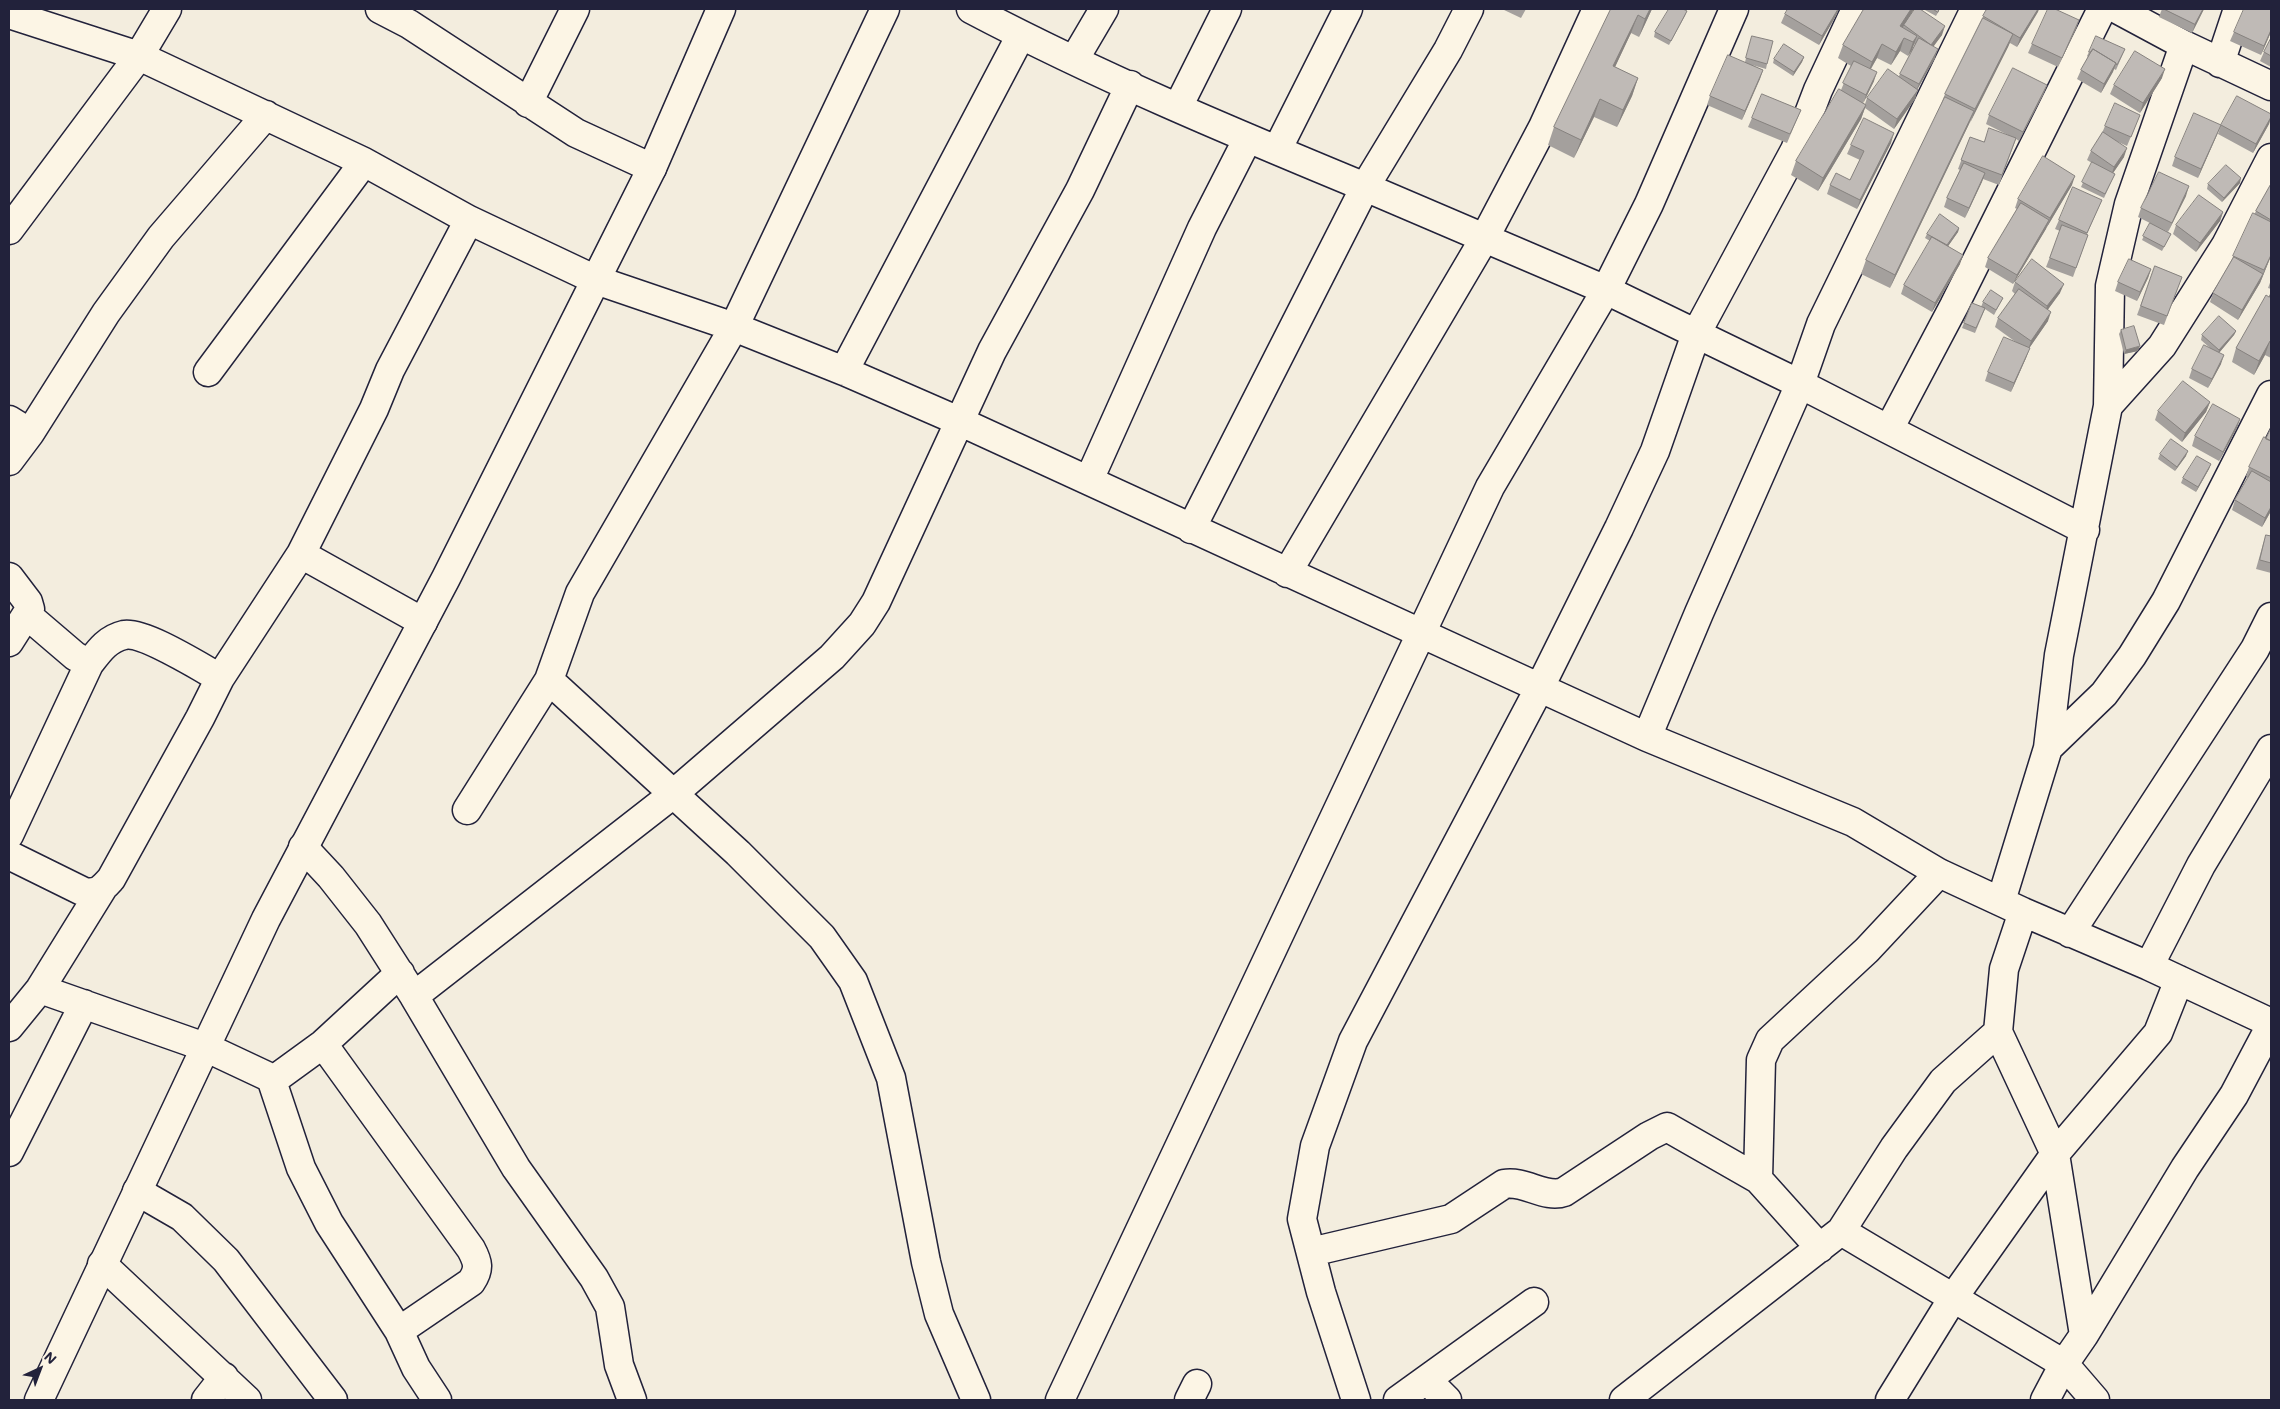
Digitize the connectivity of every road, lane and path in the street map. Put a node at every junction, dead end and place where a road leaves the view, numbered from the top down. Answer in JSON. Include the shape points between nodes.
{"nodes":[{"id":1,"x":166,"y":9,"type":"edge"},
{"id":2,"x":380,"y":9,"type":"edge"},
{"id":3,"x":575,"y":9,"type":"edge"},
{"id":4,"x":721,"y":9,"type":"edge"},
{"id":5,"x":886,"y":9,"type":"edge"},
{"id":6,"x":971,"y":9,"type":"edge"},
{"id":7,"x":1104,"y":9,"type":"edge"},
{"id":8,"x":1227,"y":9,"type":"edge"},
{"id":9,"x":1348,"y":9,"type":"edge"},
{"id":10,"x":1470,"y":9,"type":"edge"},
{"id":11,"x":1597,"y":9,"type":"edge"},
{"id":12,"x":1734,"y":9,"type":"edge"},
{"id":13,"x":1856,"y":9,"type":"edge"},
{"id":14,"x":1975,"y":9,"type":"edge"},
{"id":15,"x":2102,"y":9,"type":"edge"},
{"id":16,"x":2117,"y":9,"type":"edge"},
{"id":17,"x":2238,"y":9,"type":"edge"},
{"id":18,"x":9,"y":14,"type":"edge"},
{"id":19,"x":413,"y":16,"type":"edge"},
{"id":20,"x":53,"y":19,"type":"edge"},
{"id":21,"x":1021,"y":35,"type":"junction"},
{"id":22,"x":2184,"y":45,"type":"junction"},
{"id":23,"x":139,"y":56,"type":"junction"},
{"id":24,"x":1074,"y":60,"type":"junction"},
{"id":25,"x":2220,"y":62,"type":"junction"},
{"id":26,"x":1130,"y":85,"type":"junction"},
{"id":27,"x":2271,"y":86,"type":"edge"},
{"id":28,"x":528,"y":103,"type":"junction"},
{"id":29,"x":1178,"y":107,"type":"junction"},
{"id":30,"x":266,"y":115,"type":"junction"},
{"id":31,"x":1248,"y":138,"type":"junction"},
{"id":32,"x":1277,"y":150,"type":"junction"},
{"id":33,"x":2271,"y":158,"type":"edge"},
{"id":34,"x":364,"y":162,"type":"junction"},
{"id":35,"x":652,"y":168,"type":"junction"},
{"id":36,"x":1365,"y":186,"type":"junction"},
{"id":37,"x":469,"y":220,"type":"junction"},
{"id":38,"x":9,"y":230,"type":"edge"},
{"id":39,"x":1484,"y":239,"type":"junction"},
{"id":40,"x":596,"y":280,"type":"junction"},
{"id":41,"x":1606,"y":290,"type":"junction"},
{"id":42,"x":734,"y":327,"type":"junction"},
{"id":43,"x":1696,"y":334,"type":"junction"},
{"id":44,"x":844,"y":371,"type":"junction"},
{"id":45,"x":208,"y":372,"type":"dead end"},
{"id":46,"x":1800,"y":384,"type":"junction"},
{"id":47,"x":2271,"y":395,"type":"edge"},
{"id":48,"x":2108,"y":406,"type":"junction"},
{"id":49,"x":961,"y":422,"type":"junction"},
{"id":50,"x":19,"y":426,"type":"edge"},
{"id":51,"x":1889,"y":429,"type":"junction"},
{"id":52,"x":9,"y":461,"type":"edge"},
{"id":53,"x":1089,"y":480,"type":"junction"},
{"id":54,"x":1192,"y":529,"type":"junction"},
{"id":55,"x":2085,"y":530,"type":"junction"},
{"id":56,"x":301,"y":554,"type":"junction"},
{"id":57,"x":1287,"y":573,"type":"junction"},
{"id":58,"x":9,"y":577,"type":"edge"},
{"id":59,"x":26,"y":615,"type":"junction"},
{"id":60,"x":2271,"y":617,"type":"edge"},
{"id":61,"x":423,"y":622,"type":"junction"},
{"id":62,"x":1423,"y":632,"type":"junction"},
{"id":63,"x":9,"y":642,"type":"edge"},
{"id":64,"x":89,"y":664,"type":"junction"},
{"id":65,"x":220,"y":678,"type":"junction"},
{"id":66,"x":548,"y":680,"type":"junction"},
{"id":67,"x":1540,"y":687,"type":"junction"},
{"id":68,"x":1647,"y":737,"type":"junction"},
{"id":69,"x":2048,"y":748,"type":"junction"},
{"id":70,"x":2271,"y":750,"type":"edge"},
{"id":71,"x":672,"y":795,"type":"junction"},
{"id":72,"x":467,"y":810,"type":"dead end"},
{"id":73,"x":9,"y":834,"type":"edge"},
{"id":74,"x":303,"y":847,"type":"junction"},
{"id":75,"x":9,"y":855,"type":"edge"},
{"id":76,"x":1938,"y":873,"type":"junction"},
{"id":77,"x":102,"y":889,"type":"junction"},
{"id":78,"x":2012,"y":906,"type":"junction"},
{"id":79,"x":2070,"y":933,"type":"junction"},
{"id":80,"x":2149,"y":966,"type":"junction"},
{"id":81,"x":400,"y":973,"type":"junction"},
{"id":82,"x":2179,"y":980,"type":"junction"},
{"id":83,"x":40,"y":989,"type":"junction"},
{"id":84,"x":414,"y":996,"type":"junction"},
{"id":85,"x":84,"y":1004,"type":"junction"},
{"id":86,"x":2271,"y":1024,"type":"edge"},
{"id":87,"x":9,"y":1027,"type":"edge"},
{"id":88,"x":1998,"y":1032,"type":"junction"},
{"id":89,"x":323,"y":1044,"type":"junction"},
{"id":90,"x":205,"y":1047,"type":"junction"},
{"id":91,"x":271,"y":1078,"type":"junction"},
{"id":92,"x":9,"y":1152,"type":"edge"},
{"id":93,"x":2055,"y":1154,"type":"junction"},
{"id":94,"x":1758,"y":1179,"type":"junction"},
{"id":95,"x":137,"y":1191,"type":"junction"},
{"id":96,"x":1841,"y":1231,"type":"junction"},
{"id":97,"x":1820,"y":1248,"type":"junction"},
{"id":98,"x":1311,"y":1252,"type":"junction"},
{"id":99,"x":102,"y":1264,"type":"junction"},
{"id":100,"x":1953,"y":1298,"type":"junction"},
{"id":101,"x":1534,"y":1302,"type":"dead end"},
{"id":102,"x":399,"y":1331,"type":"junction"},
{"id":103,"x":2084,"y":1336,"type":"junction"},
{"id":104,"x":2064,"y":1364,"type":"junction"},
{"id":105,"x":224,"y":1377,"type":"junction"},
{"id":106,"x":1427,"y":1380,"type":"junction"},
{"id":107,"x":39,"y":1400,"type":"edge"},
{"id":108,"x":206,"y":1400,"type":"edge"},
{"id":109,"x":247,"y":1400,"type":"edge"},
{"id":110,"x":332,"y":1400,"type":"edge"},
{"id":111,"x":437,"y":1400,"type":"edge"},
{"id":112,"x":632,"y":1400,"type":"edge"},
{"id":113,"x":976,"y":1400,"type":"edge"},
{"id":114,"x":1060,"y":1400,"type":"edge"},
{"id":115,"x":1356,"y":1400,"type":"edge"},
{"id":116,"x":1398,"y":1400,"type":"edge"},
{"id":117,"x":1447,"y":1400,"type":"edge"},
{"id":118,"x":1624,"y":1400,"type":"edge"},
{"id":119,"x":1890,"y":1400,"type":"edge"},
{"id":120,"x":2045,"y":1400,"type":"edge"},
{"id":121,"x":2095,"y":1400,"type":"edge"}],
"edges":[{"from":1,"to":23,"type":"street"},
{"from":2,"to":19,"type":"street"},
{"from":3,"to":28,"type":"street"},
{"from":4,"to":35,"type":"street"},
{"from":5,"to":42,"type":"street"},
{"from":6,"to":21,"type":"street"},
{"from":7,"to":24,"type":"street"},
{"from":8,"to":29,"type":"street"},
{"from":9,"to":32,"type":"street"},
{"from":10,"to":36,"type":"street"},
{"from":11,"to":39,"type":"street","via":[[1543,126]]},
{"from":12,"to":41,"type":"street","via":[[1649,204]]},
{"from":13,"to":43,"type":"street","via":[[1818,90],[1795,150]]},
{"from":14,"to":46,"type":"street","via":[[1821,324]]},
{"from":15,"to":51,"type":"street"},
{"from":16,"to":22,"type":"street"},
{"from":17,"to":25,"type":"street"},
{"from":18,"to":20,"type":"street"},
{"from":19,"to":28,"type":"street"},
{"from":20,"to":23,"type":"street"},
{"from":21,"to":24,"type":"street"},
{"from":21,"to":44,"type":"street"},
{"from":22,"to":25,"type":"street"},
{"from":22,"to":48,"type":"street","via":[[2129,204],[2110,286]]},
{"from":23,"to":30,"type":"street"},
{"from":23,"to":38,"type":"street"},
{"from":24,"to":26,"type":"street"},
{"from":25,"to":27,"type":"street"},
{"from":26,"to":29,"type":"street"},
{"from":26,"to":49,"type":"street","via":[[1080,190],[992,351]]},
{"from":28,"to":35,"type":"street","via":[[576,133]]},
{"from":29,"to":31,"type":"street"},
{"from":30,"to":34,"type":"street"},
{"from":30,"to":50,"type":"street","via":[[161,237]]},
{"from":31,"to":32,"type":"street"},
{"from":31,"to":53,"type":"street","via":[[1202,228]]},
{"from":32,"to":36,"type":"street"},
{"from":33,"to":48,"type":"street","via":[[2226,245],[2162,346]]},
{"from":34,"to":37,"type":"street"},
{"from":34,"to":45,"type":"street"},
{"from":35,"to":40,"type":"street"},
{"from":36,"to":39,"type":"street"},
{"from":36,"to":54,"type":"street"},
{"from":37,"to":40,"type":"street"},
{"from":37,"to":56,"type":"street","via":[[390,370],[374,409]]},
{"from":39,"to":41,"type":"street"},
{"from":39,"to":57,"type":"street"},
{"from":40,"to":42,"type":"street"},
{"from":40,"to":61,"type":"street"},
{"from":41,"to":43,"type":"street"},
{"from":41,"to":62,"type":"street","via":[[1490,487]]},
{"from":42,"to":44,"type":"street"},
{"from":42,"to":66,"type":"street","via":[[580,593]]},
{"from":43,"to":46,"type":"street"},
{"from":43,"to":67,"type":"street","via":[[1655,450]]},
{"from":44,"to":49,"type":"street"},
{"from":46,"to":51,"type":"street"},
{"from":46,"to":68,"type":"street"},
{"from":47,"to":69,"type":"street","via":[[2166,601],[2104,694]]},
{"from":48,"to":55,"type":"street"},
{"from":49,"to":53,"type":"street"},
{"from":49,"to":71,"type":"street","via":[[876,602],[862,624],[832,657]]},
{"from":50,"to":52,"type":"street"},
{"from":51,"to":55,"type":"street"},
{"from":53,"to":54,"type":"street"},
{"from":54,"to":57,"type":"street"},
{"from":55,"to":69,"type":"street","via":[[2059,655]]},
{"from":56,"to":61,"type":"street"},
{"from":56,"to":65,"type":"street"},
{"from":57,"to":62,"type":"street"},
{"from":58,"to":59,"type":"street","via":[[28,602],[30,609]]},
{"from":59,"to":63,"type":"street"},
{"from":59,"to":64,"type":"street"},
{"from":60,"to":79,"type":"street","via":[[2255,649]]},
{"from":61,"to":74,"type":"street"},
{"from":62,"to":67,"type":"street"},
{"from":62,"to":114,"type":"street"},
{"from":64,"to":65,"type":"street","via":[[103,646],[126,635],[142,636]]},
{"from":64,"to":73,"type":"street"},
{"from":65,"to":77,"type":"street","via":[[111,879]]},
{"from":66,"to":71,"type":"street"},
{"from":66,"to":72,"type":"street"},
{"from":67,"to":68,"type":"street"},
{"from":67,"to":98,"type":"street","via":[[1353,1040],[1315,1146],[1302,1219]]},
{"from":68,"to":76,"type":"street","via":[[1853,822]]},
{"from":69,"to":78,"type":"street"},
{"from":70,"to":80,"type":"street","via":[[2201,865]]},
{"from":71,"to":84,"type":"street"},
{"from":71,"to":113,"type":"street","via":[[738,853],[822,937],[853,981],[891,1078],[939,1314]]},
{"from":74,"to":81,"type":"street","via":[[368,924]]},
{"from":74,"to":90,"type":"street"},
{"from":75,"to":77,"type":"street","via":[[84,892]]},
{"from":76,"to":78,"type":"street"},
{"from":76,"to":94,"type":"street","via":[[1867,950],[1770,1040],[1761,1060]]},
{"from":77,"to":83,"type":"street"},
{"from":78,"to":79,"type":"street"},
{"from":78,"to":88,"type":"street"},
{"from":79,"to":80,"type":"street"},
{"from":80,"to":82,"type":"street"},
{"from":81,"to":84,"type":"street"},
{"from":81,"to":89,"type":"street"},
{"from":82,"to":86,"type":"street"},
{"from":82,"to":93,"type":"street","via":[[2158,1033]]},
{"from":83,"to":85,"type":"street"},
{"from":83,"to":87,"type":"street"},
{"from":84,"to":112,"type":"street","via":[[516,1168],[594,1278],[610,1307],[619,1365]]},
{"from":85,"to":90,"type":"street"},
{"from":85,"to":92,"type":"street"},
{"from":86,"to":103,"type":"street","via":[[2234,1095],[2184,1168]]},
{"from":88,"to":93,"type":"street"},
{"from":88,"to":96,"type":"street","via":[[1943,1081],[1894,1148]]},
{"from":89,"to":91,"type":"street","via":[[279,1076]]},
{"from":89,"to":102,"type":"street","via":[[478,1262],[478,1273],[471,1282]]},
{"from":90,"to":91,"type":"street"},
{"from":90,"to":95,"type":"street"},
{"from":91,"to":102,"type":"street","via":[[301,1168],[330,1222]]},
{"from":93,"to":100,"type":"street"},
{"from":93,"to":103,"type":"street"},
{"from":94,"to":97,"type":"street"},
{"from":94,"to":98,"type":"street","via":[[1667,1127],[1556,1195],[1514,1182],[1504,1184],[1451,1219]]},
{"from":95,"to":99,"type":"street"},
{"from":95,"to":110,"type":"street","via":[[182,1217],[226,1260]]},
{"from":96,"to":97,"type":"street"},
{"from":96,"to":100,"type":"street"},
{"from":97,"to":118,"type":"street"},
{"from":98,"to":115,"type":"street"},
{"from":99,"to":105,"type":"street"},
{"from":99,"to":107,"type":"street"},
{"from":100,"to":104,"type":"street"},
{"from":100,"to":119,"type":"street"},
{"from":101,"to":106,"type":"street"},
{"from":102,"to":111,"type":"street","via":[[416,1368]]},
{"from":103,"to":104,"type":"street"},
{"from":104,"to":120,"type":"street"},
{"from":104,"to":121,"type":"street"},
{"from":105,"to":108,"type":"street"},
{"from":105,"to":109,"type":"street"},
{"from":106,"to":116,"type":"street"},
{"from":106,"to":117,"type":"street"}]}
